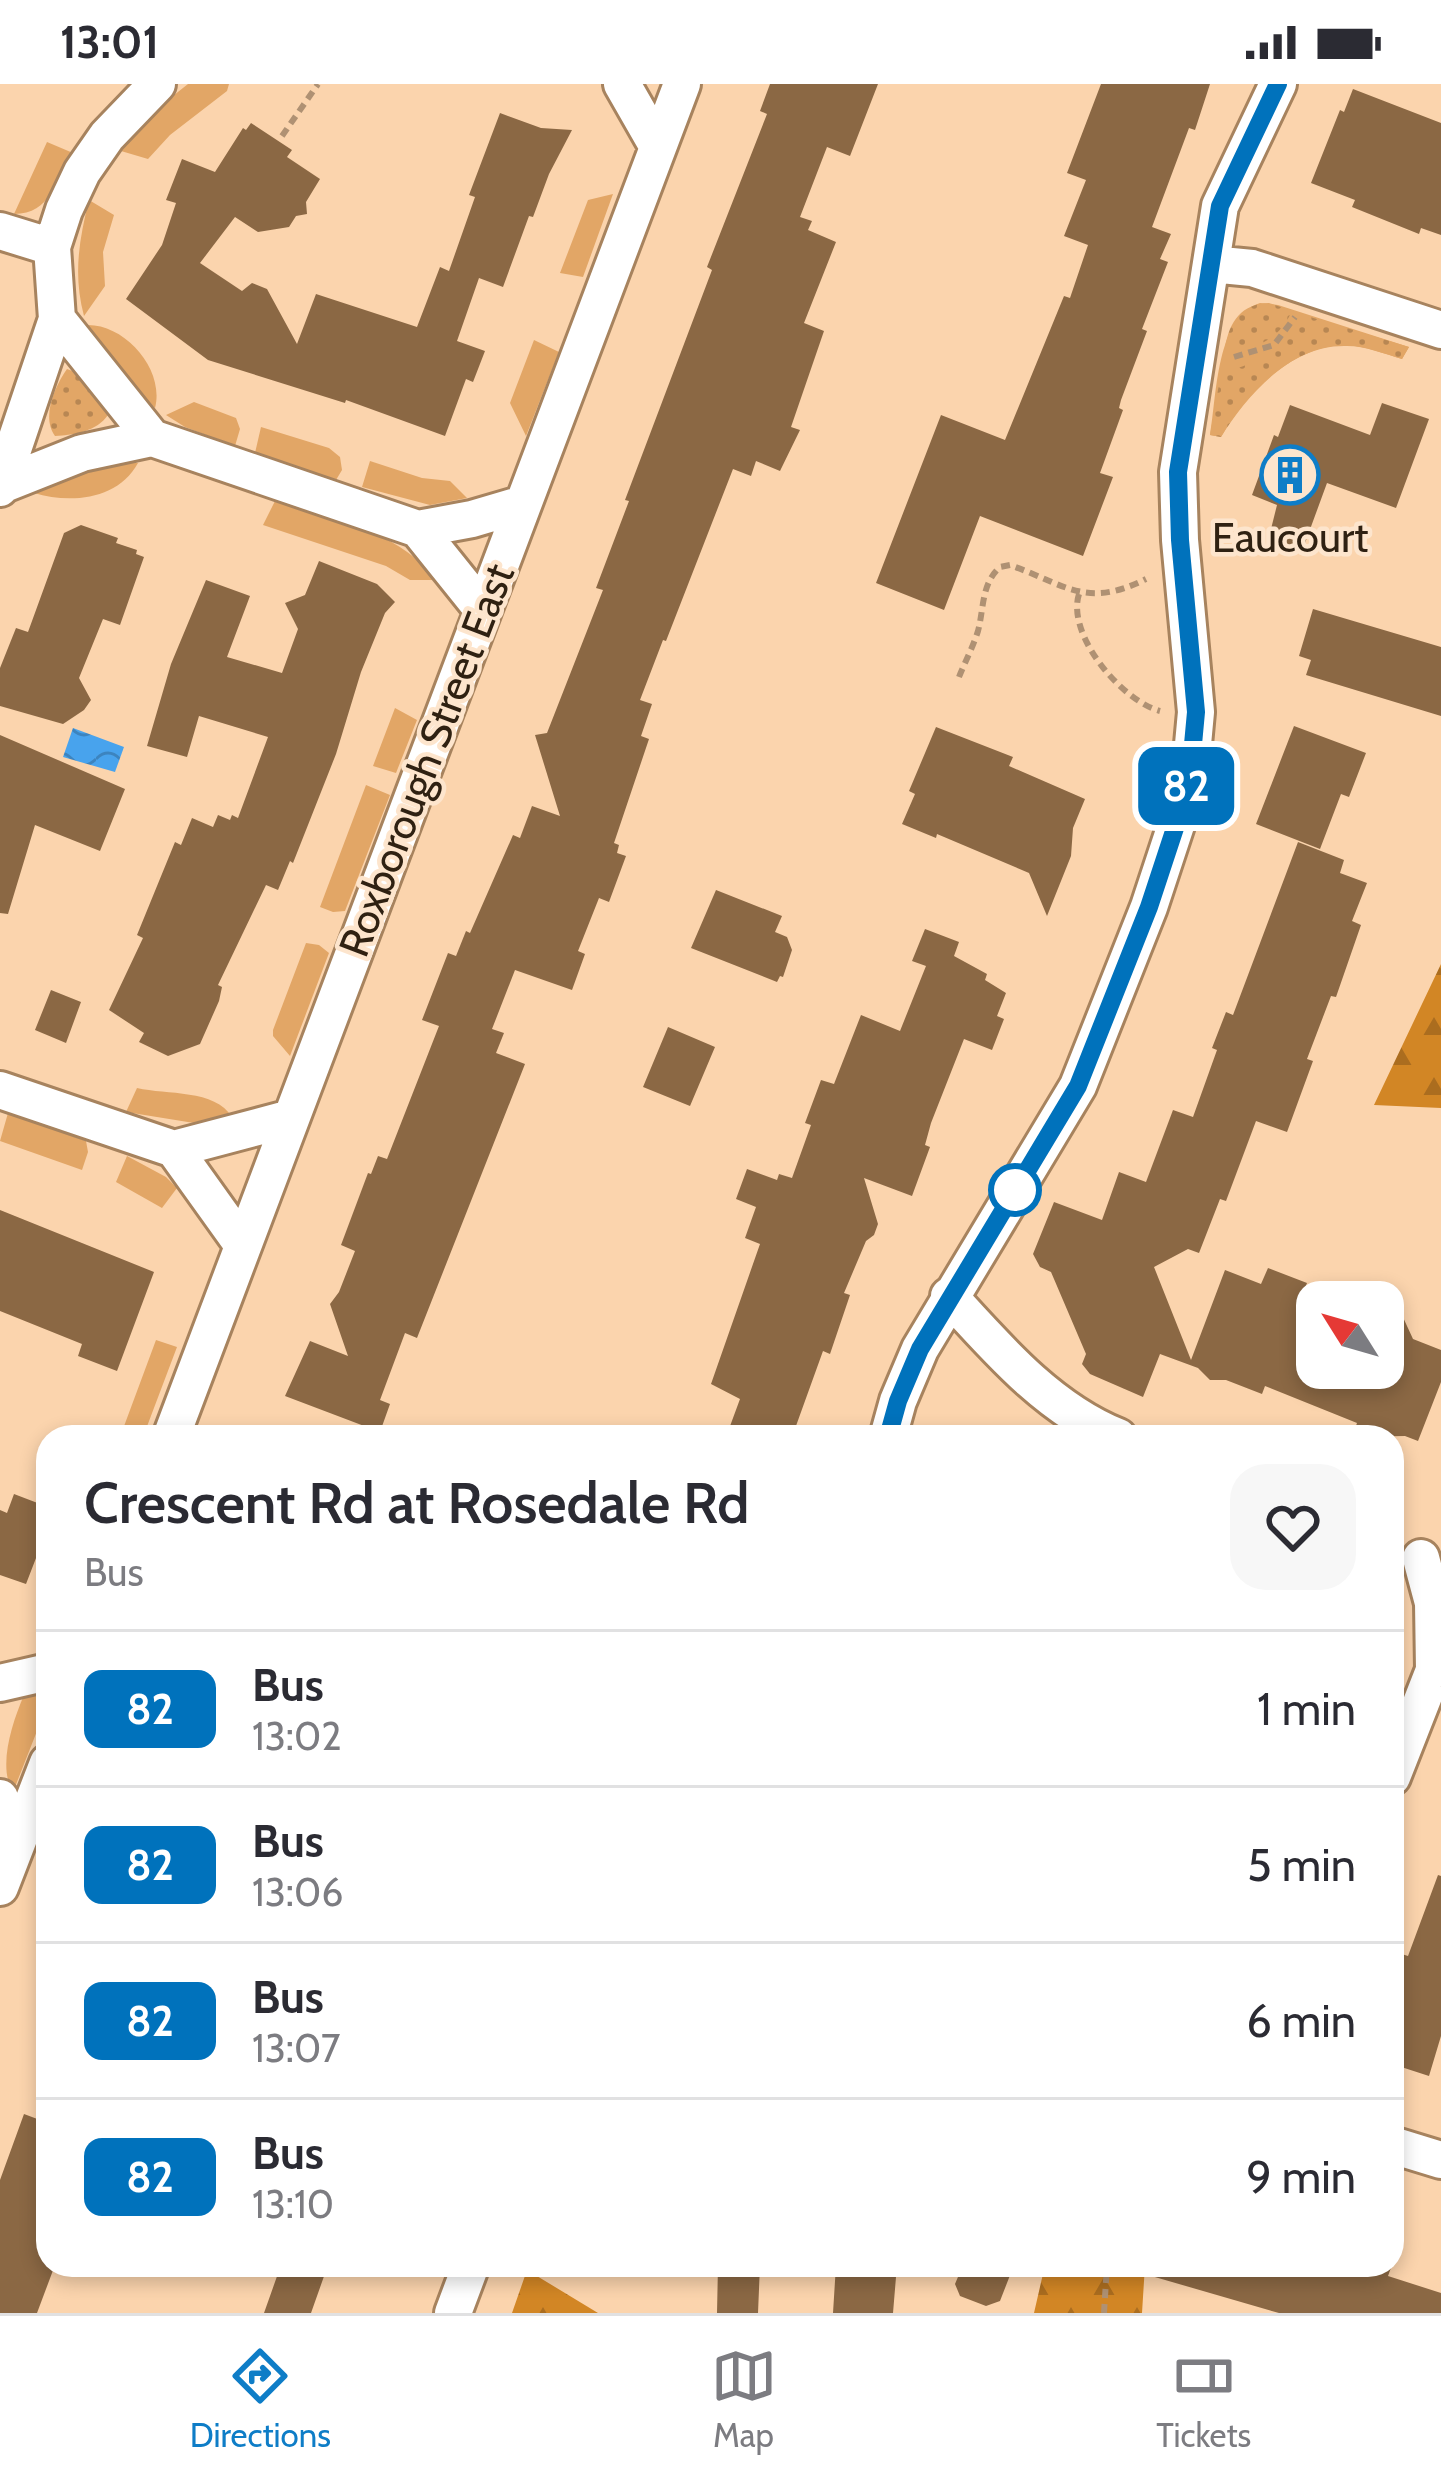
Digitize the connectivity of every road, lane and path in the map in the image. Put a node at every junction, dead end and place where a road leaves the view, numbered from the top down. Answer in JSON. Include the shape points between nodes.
{"nodes":[{"id":1,"x":157,"y":84,"type":"edge"},
{"id":2,"x":318,"y":84,"type":"edge"},
{"id":3,"x":622,"y":84,"type":"edge"},
{"id":4,"x":682,"y":84,"type":"edge"},
{"id":5,"x":1278,"y":84,"type":"edge"},
{"id":6,"x":282,"y":136,"type":"dead end"},
{"id":7,"x":658,"y":147,"type":"junction"},
{"id":8,"x":0,"y":231,"type":"edge"},
{"id":9,"x":52,"y":247,"type":"junction"},
{"id":10,"x":1211,"y":264,"type":"junction"},
{"id":11,"x":1299,"y":309,"type":"dead end"},
{"id":12,"x":57,"y":319,"type":"junction"},
{"id":13,"x":1441,"y":330,"type":"edge"},
{"id":14,"x":1219,"y":359,"type":"dead end"},
{"id":15,"x":152,"y":438,"type":"junction"},
{"id":16,"x":2,"y":486,"type":"edge"},
{"id":17,"x":523,"y":504,"type":"junction"},
{"id":18,"x":418,"y":529,"type":"junction"},
{"id":19,"x":1160,"y":573,"type":"dead end"},
{"id":20,"x":1079,"y":594,"type":"junction"},
{"id":21,"x":483,"y":610,"type":"junction"},
{"id":22,"x":959,"y":677,"type":"dead end"},
{"id":23,"x":1175,"y":715,"type":"dead end"},
{"id":24,"x":0,"y":1090,"type":"edge"},
{"id":25,"x":291,"y":1118,"type":"junction"},
{"id":26,"x":174,"y":1149,"type":"junction"},
{"id":27,"x":242,"y":1244,"type":"junction"},
{"id":28,"x":950,"y":1296,"type":"junction"},
{"id":29,"x":174,"y":1425,"type":"edge"},
{"id":30,"x":892,"y":1425,"type":"edge"},
{"id":31,"x":1088,"y":1425,"type":"edge"},
{"id":32,"x":1418,"y":1557,"type":"edge"},
{"id":33,"x":1437,"y":1666,"type":"edge"},
{"id":34,"x":36,"y":1675,"type":"edge"},
{"id":35,"x":0,"y":1683,"type":"edge"},
{"id":36,"x":1404,"y":1747,"type":"edge"},
{"id":37,"x":36,"y":1793,"type":"edge"},
{"id":38,"x":0,"y":1798,"type":"edge"},
{"id":39,"x":16,"y":1843,"type":"junction"},
{"id":40,"x":0,"y":1887,"type":"edge"},
{"id":41,"x":1404,"y":2149,"type":"edge"},
{"id":42,"x":1441,"y":2160,"type":"edge"},
{"id":43,"x":466,"y":2277,"type":"edge"},
{"id":44,"x":1106,"y":2277,"type":"edge"},
{"id":45,"x":453,"y":2313,"type":"edge"},
{"id":46,"x":1104,"y":2313,"type":"edge"}],
"edges":[{"from":1,"to":9,"type":"street","via":[[82,172]]},
{"from":2,"to":6,"type":"path"},
{"from":3,"to":7,"type":"street"},
{"from":4,"to":7,"type":"street","name":"Roxborough Street East"},
{"from":5,"to":10,"type":"street","via":[[1220,206]]},
{"from":7,"to":17,"type":"street","name":"Roxborough Street East"},
{"from":8,"to":9,"type":"street"},
{"from":9,"to":12,"type":"street"},
{"from":10,"to":13,"type":"street","via":[[1252,268]]},
{"from":10,"to":28,"type":"street","via":[[1178,472],[1196,712],[1177,822],[1078,1086]]},
{"from":11,"to":14,"type":"path","via":[[1274,345]]},
{"from":12,"to":15,"type":"street"},
{"from":12,"to":16,"type":"street"},
{"from":15,"to":16,"type":"street","via":[[82,452]]},
{"from":15,"to":18,"type":"street"},
{"from":17,"to":18,"type":"street"},
{"from":17,"to":21,"type":"street","name":"Roxborough Street East"},
{"from":18,"to":21,"type":"street"},
{"from":19,"to":20,"type":"path","via":[[1113,592]]},
{"from":20,"to":22,"type":"path","via":[[1000,567]]},
{"from":20,"to":23,"type":"path","via":[[1081,628],[1108,672],[1138,705]]},
{"from":21,"to":25,"type":"street","name":"Roxborough Street East"},
{"from":24,"to":26,"type":"street"},
{"from":25,"to":26,"type":"street"},
{"from":25,"to":27,"type":"street","name":"Roxborough Street East"},
{"from":26,"to":27,"type":"street"},
{"from":27,"to":29,"type":"street","name":"Roxborough Street East"},
{"from":28,"to":30,"type":"street","via":[[907,1376]]},
{"from":28,"to":31,"type":"street","via":[[1010,1362]]},
{"from":32,"to":33,"type":"street","via":[[1433,1603]]},
{"from":33,"to":36,"type":"street"},
{"from":34,"to":35,"type":"street"},
{"from":37,"to":39,"type":"street"},
{"from":38,"to":39,"type":"street"},
{"from":39,"to":40,"type":"street"},
{"from":41,"to":42,"type":"street"},
{"from":43,"to":45,"type":"street"},
{"from":44,"to":46,"type":"path"}]}
